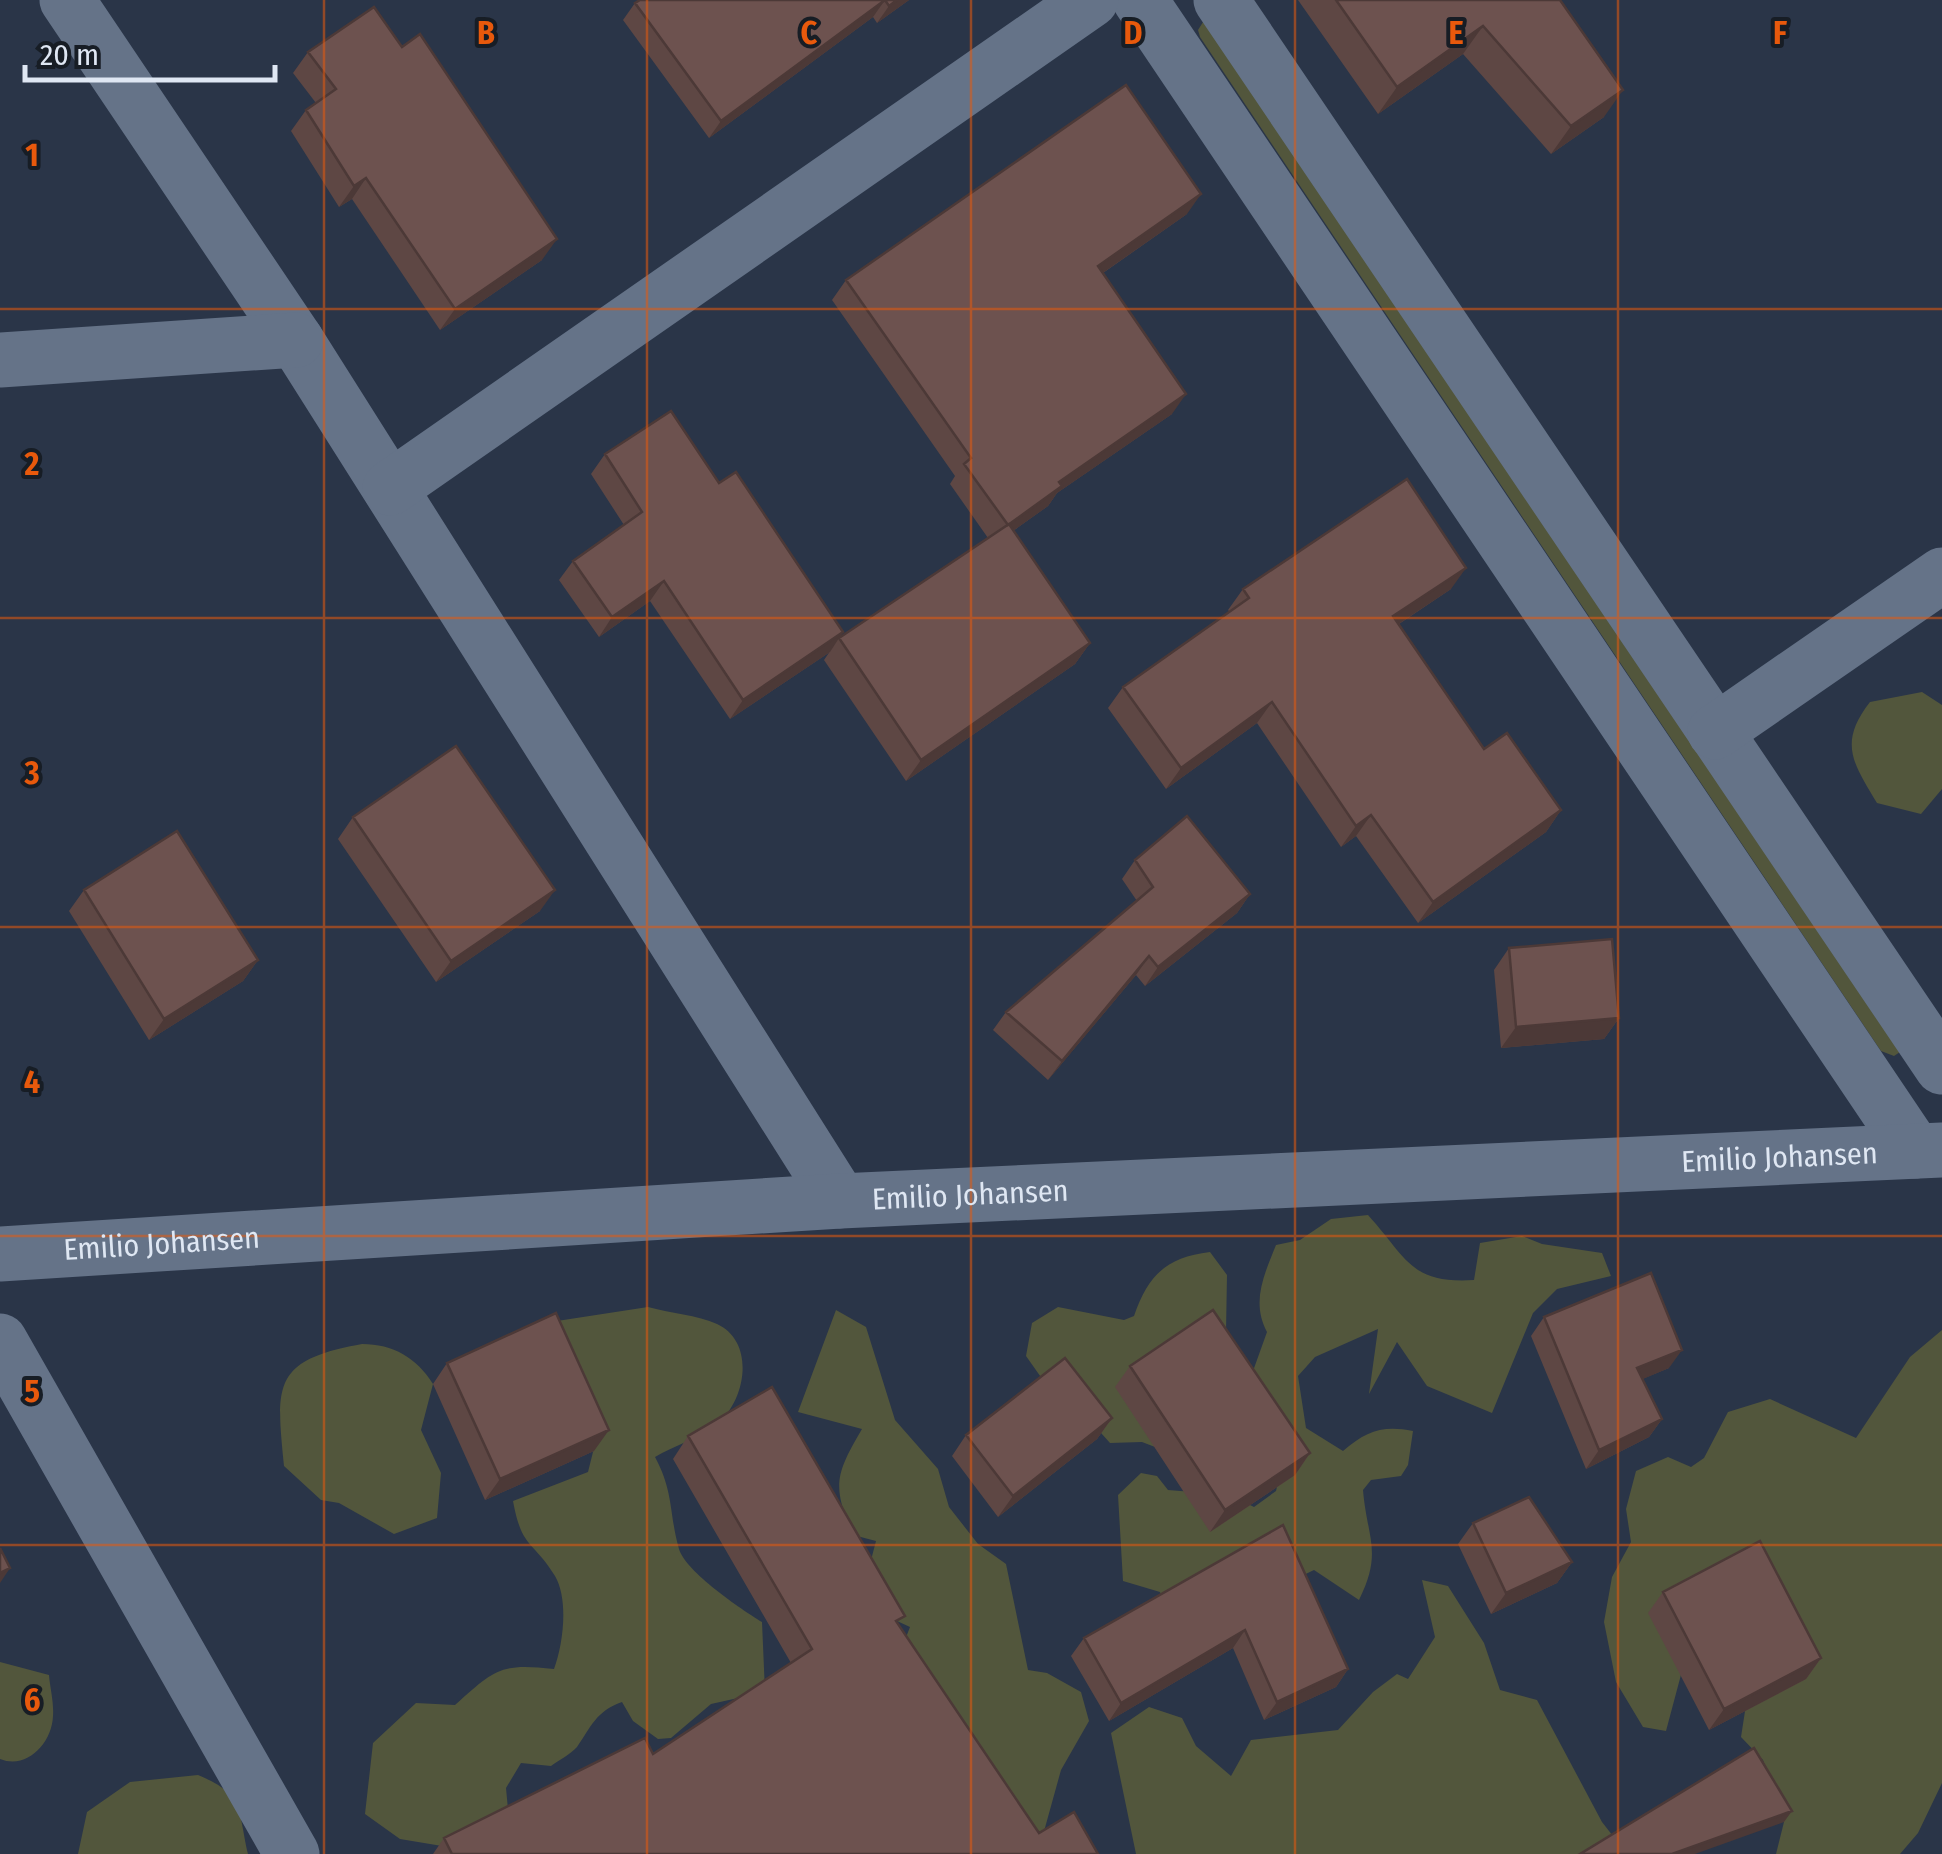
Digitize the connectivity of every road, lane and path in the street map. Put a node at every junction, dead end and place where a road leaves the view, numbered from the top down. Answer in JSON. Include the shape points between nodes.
{"nodes":[{"id":1,"x":68,"y":0,"type":"edge"},
{"id":2,"x":1091,"y":0,"type":"edge"},
{"id":3,"x":1140,"y":0,"type":"edge"},
{"id":4,"x":1221,"y":0,"type":"edge"},
{"id":5,"x":296,"y":340,"type":"junction"},
{"id":6,"x":0,"y":360,"type":"edge"},
{"id":7,"x":390,"y":488,"type":"junction"},
{"id":8,"x":1942,"y":574,"type":"edge"},
{"id":9,"x":1715,"y":732,"type":"junction"},
{"id":10,"x":1942,"y":1066,"type":"edge"},
{"id":11,"x":1928,"y":1151,"type":"edge"},
{"id":12,"x":840,"y":1201,"type":"junction"},
{"id":13,"x":0,"y":1254,"type":"edge"},
{"id":14,"x":0,"y":1341,"type":"edge"},
{"id":15,"x":292,"y":1854,"type":"edge"}],
"edges":[{"from":1,"to":5,"type":"street"},
{"from":2,"to":7,"type":"street"},
{"from":3,"to":11,"type":"street"},
{"from":4,"to":9,"type":"street"},
{"from":5,"to":6,"type":"street"},
{"from":5,"to":7,"type":"street"},
{"from":7,"to":12,"type":"street"},
{"from":8,"to":9,"type":"street"},
{"from":9,"to":10,"type":"street"},
{"from":11,"to":12,"type":"street","name":"Emilio Johansen"},
{"from":12,"to":13,"type":"street","name":"Emilio Johansen"},
{"from":14,"to":15,"type":"street"}]}
